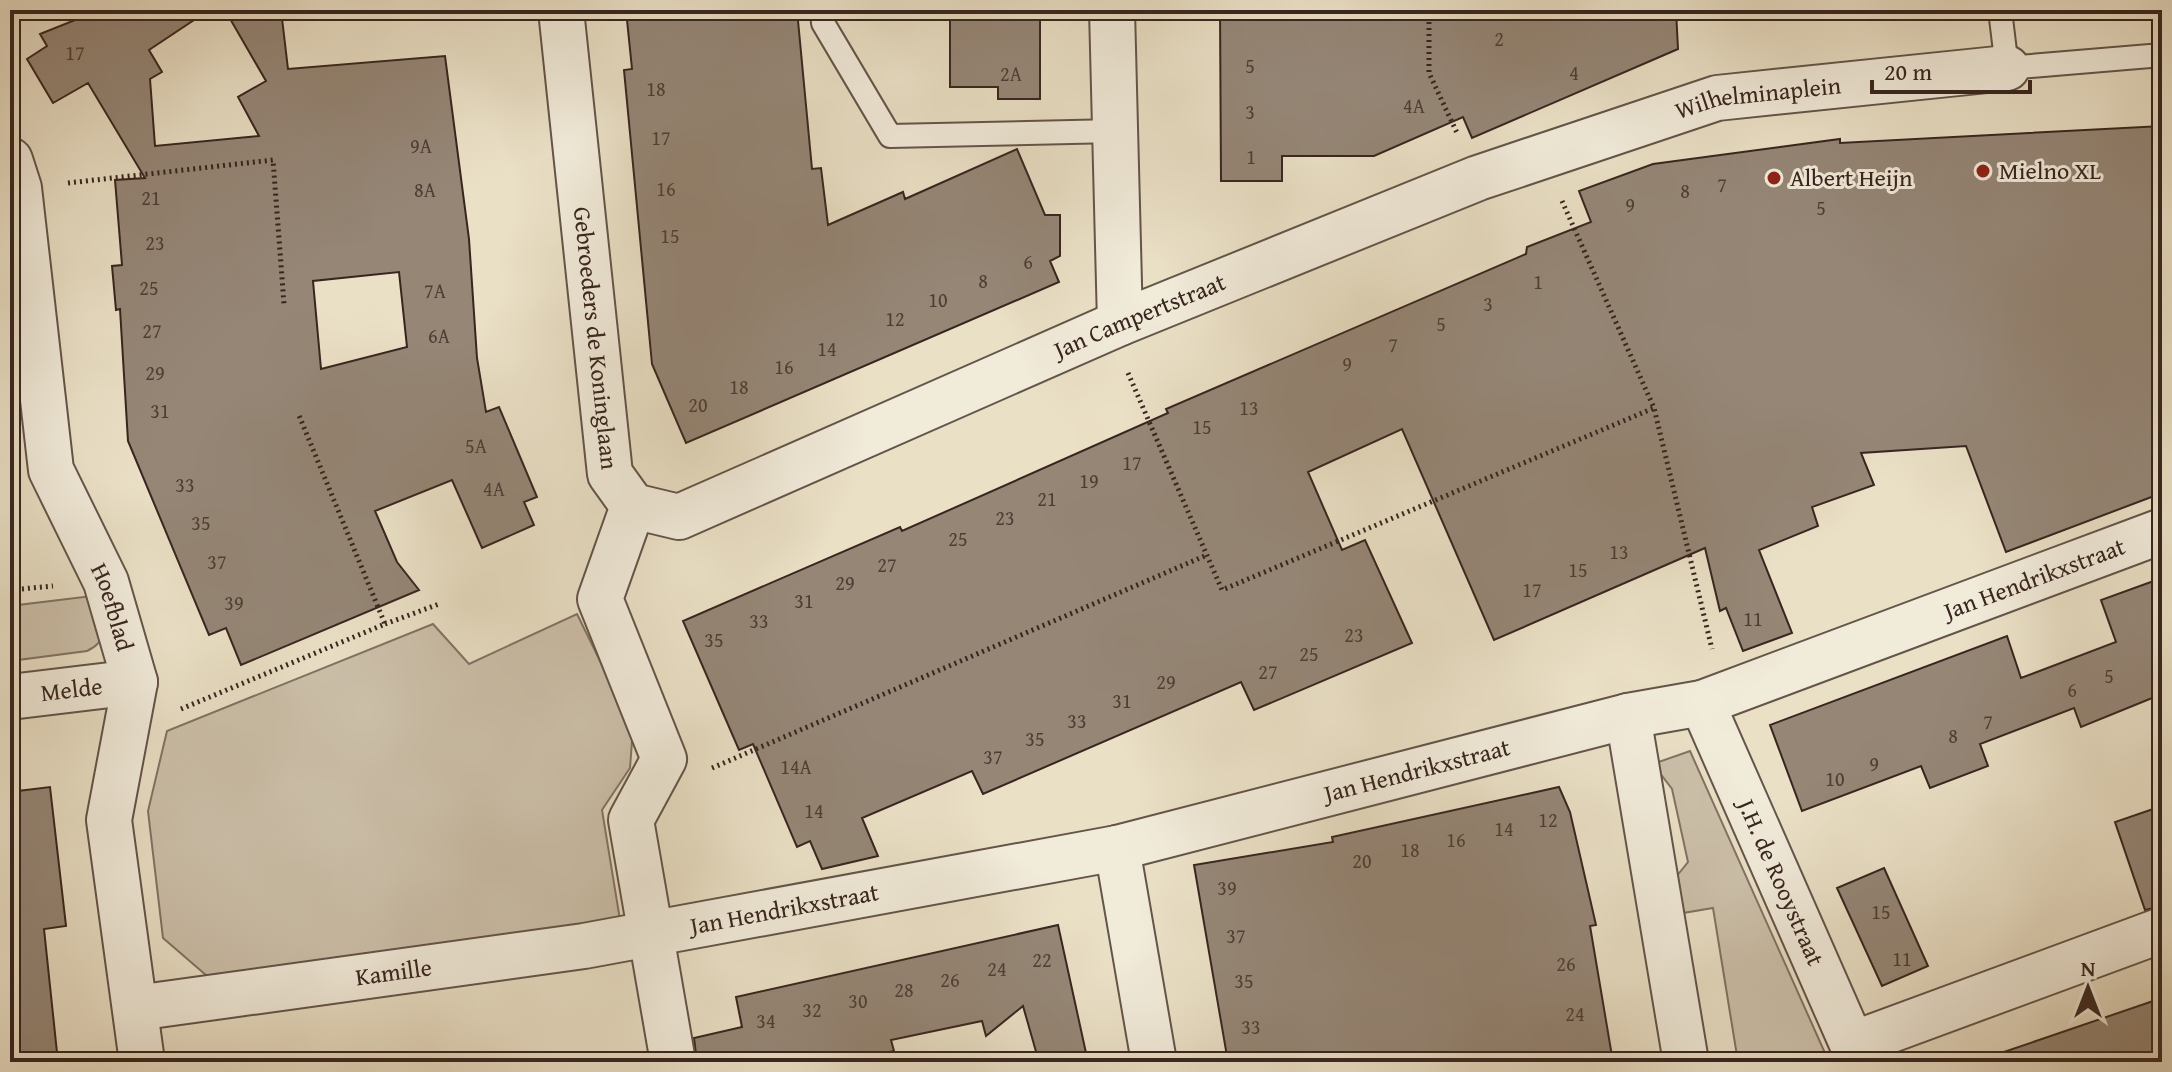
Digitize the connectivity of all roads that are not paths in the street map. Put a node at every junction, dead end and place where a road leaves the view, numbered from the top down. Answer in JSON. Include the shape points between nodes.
{"nodes":[{"id":1,"x":561,"y":10,"type":"edge"},
{"id":2,"x":822,"y":10,"type":"edge"},
{"id":3,"x":1112,"y":10,"type":"edge"},
{"id":4,"x":2000,"y":10,"type":"edge"},
{"id":5,"x":2162,"y":55,"type":"edge"},
{"id":6,"x":2007,"y":68,"type":"junction"},
{"id":7,"x":1653,"y":119,"type":"joint"},
{"id":8,"x":1116,"y":131,"type":"junction"},
{"id":9,"x":14,"y":174,"type":"edge"},
{"id":10,"x":1114,"y":325,"type":"junction"},
{"id":11,"x":633,"y":506,"type":"junction"},
{"id":12,"x":2162,"y":531,"type":"edge"},
{"id":13,"x":135,"y":682,"type":"junction"},
{"id":14,"x":10,"y":697,"type":"edge"},
{"id":15,"x":1713,"y":700,"type":"junction"},
{"id":16,"x":1628,"y":716,"type":"junction"},
{"id":17,"x":1117,"y":848,"type":"junction"},
{"id":18,"x":2162,"y":930,"type":"edge"},
{"id":19,"x":651,"y":934,"type":"junction"},
{"id":20,"x":136,"y":1008,"type":"junction"},
{"id":21,"x":1856,"y":1053,"type":"edge"},
{"id":22,"x":142,"y":1062,"type":"edge"},
{"id":23,"x":673,"y":1062,"type":"edge"},
{"id":24,"x":1154,"y":1062,"type":"edge"},
{"id":25,"x":1686,"y":1062,"type":"edge"}],
"edges":[{"from":1,"to":11,"type":"street","name":"Gebroeders de Koninglaan","via":[[610,474]]},
{"from":2,"to":8,"type":"lane","via":[[823,23],[890,136]]},
{"from":3,"to":8,"type":"street"},
{"from":4,"to":6,"type":"lane"},
{"from":5,"to":6,"type":"lane","name":"Wilhelminaplein"},
{"from":6,"to":7,"type":"street","name":"Wilhelminaplein","via":[[1717,98]]},
{"from":7,"to":10,"type":"street","name":"Jan Campertstraat","via":[[1478,178]]},
{"from":8,"to":10,"type":"street"},
{"from":9,"to":13,"type":"street","name":"Hoefblad","via":[[51,470],[106,582]]},
{"from":10,"to":11,"type":"street","name":"Jan Campertstraat","via":[[679,517]]},
{"from":11,"to":19,"type":"street","via":[[600,599],[664,759],[631,820]]},
{"from":12,"to":15,"type":"street","name":"Jan Hendrikxstraat"},
{"from":13,"to":14,"type":"street","name":"Melde"},
{"from":13,"to":20,"type":"street","name":"Hoefblad","via":[[109,820]]},
{"from":15,"to":16,"type":"street","name":"Jan Hendrikxstraat"},
{"from":15,"to":21,"type":"street","name":"J.H. de Rooystraat"},
{"from":16,"to":17,"type":"street","name":"Jan Hendrikxstraat"},
{"from":16,"to":25,"type":"street"},
{"from":17,"to":19,"type":"street","name":"Jan Hendrikxstraat"},
{"from":17,"to":24,"type":"street"},
{"from":18,"to":21,"type":"street"},
{"from":19,"to":20,"type":"street","name":"Kamille"},
{"from":19,"to":23,"type":"street"},
{"from":20,"to":22,"type":"street","name":"Hoefblad"}]}
